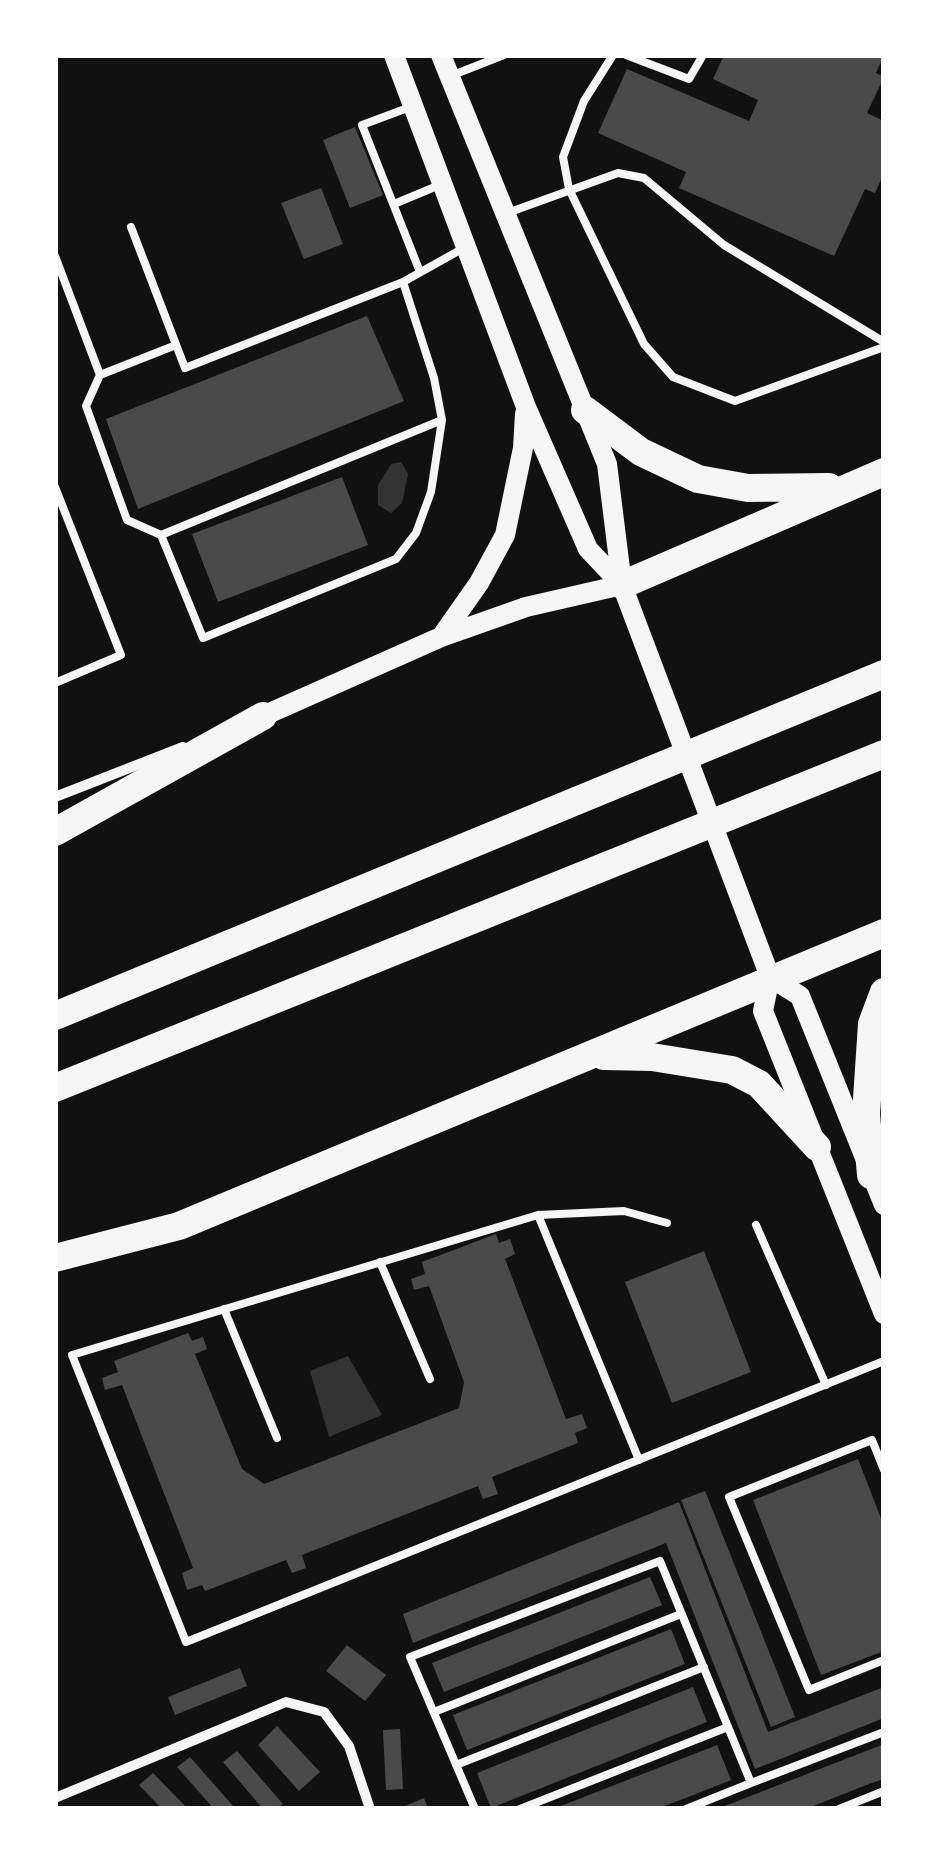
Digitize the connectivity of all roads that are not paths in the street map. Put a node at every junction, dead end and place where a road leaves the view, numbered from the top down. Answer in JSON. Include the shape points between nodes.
{"nodes":[{"id":1,"x":394,"y":55,"type":"edge"},
{"id":2,"x":441,"y":55,"type":"edge"},
{"id":3,"x":504,"y":55,"type":"edge"},
{"id":4,"x":613,"y":55,"type":"edge"},
{"id":5,"x":626,"y":55,"type":"edge"},
{"id":6,"x":703,"y":55,"type":"edge"},
{"id":7,"x":449,"y":76,"type":"junction"},
{"id":8,"x":413,"y":106,"type":"junction"},
{"id":9,"x":442,"y":184,"type":"junction"},
{"id":10,"x":569,"y":188,"type":"junction"},
{"id":11,"x":394,"y":204,"type":"junction"},
{"id":12,"x":506,"y":214,"type":"junction"},
{"id":13,"x":130,"y":227,"type":"dead end"},
{"id":14,"x":466,"y":247,"type":"junction"},
{"id":15,"x":55,"y":256,"type":"edge"},
{"id":16,"x":420,"y":272,"type":"junction"},
{"id":17,"x":403,"y":282,"type":"junction"},
{"id":18,"x":176,"y":345,"type":"junction"},
{"id":19,"x":884,"y":345,"type":"edge"},
{"id":20,"x":100,"y":374,"type":"junction"},
{"id":21,"x":526,"y":407,"type":"junction"},
{"id":22,"x":585,"y":410,"type":"junction"},
{"id":23,"x":442,"y":420,"type":"junction"},
{"id":24,"x":884,"y":472,"type":"edge"},
{"id":25,"x":845,"y":486,"type":"junction"},
{"id":26,"x":55,"y":487,"type":"edge"},
{"id":27,"x":161,"y":535,"type":"junction"},
{"id":28,"x":622,"y":584,"type":"junction"},
{"id":29,"x":441,"y":637,"type":"junction"},
{"id":30,"x":884,"y":674,"type":"edge"},
{"id":31,"x":55,"y":682,"type":"edge"},
{"id":32,"x":263,"y":716,"type":"junction"},
{"id":33,"x":884,"y":754,"type":"edge"},
{"id":34,"x":55,"y":797,"type":"edge"},
{"id":35,"x":55,"y":832,"type":"edge"},
{"id":36,"x":884,"y":933,"type":"edge"},
{"id":37,"x":770,"y":977,"type":"junction"},
{"id":38,"x":884,"y":992,"type":"edge"},
{"id":39,"x":55,"y":1016,"type":"edge"},
{"id":40,"x":592,"y":1056,"type":"junction"},
{"id":41,"x":55,"y":1088,"type":"edge"},
{"id":42,"x":817,"y":1146,"type":"junction"},
{"id":43,"x":872,"y":1174,"type":"junction"},
{"id":44,"x":884,"y":1205,"type":"edge"},
{"id":45,"x":538,"y":1215,"type":"junction"},
{"id":46,"x":667,"y":1223,"type":"dead end"},
{"id":47,"x":756,"y":1225,"type":"dead end"},
{"id":48,"x":55,"y":1258,"type":"edge"},
{"id":49,"x":380,"y":1262,"type":"junction"},
{"id":50,"x":224,"y":1308,"type":"junction"},
{"id":51,"x":884,"y":1314,"type":"edge"},
{"id":52,"x":884,"y":1362,"type":"edge"},
{"id":53,"x":430,"y":1379,"type":"dead end"},
{"id":54,"x":826,"y":1386,"type":"junction"},
{"id":55,"x":884,"y":1435,"type":"edge"},
{"id":56,"x":276,"y":1438,"type":"dead end"},
{"id":57,"x":872,"y":1440,"type":"junction"},
{"id":58,"x":639,"y":1460,"type":"junction"},
{"id":59,"x":884,"y":1470,"type":"edge"},
{"id":60,"x":682,"y":1614,"type":"junction"},
{"id":61,"x":884,"y":1660,"type":"edge"},
{"id":62,"x":704,"y":1668,"type":"junction"},
{"id":63,"x":434,"y":1712,"type":"junction"},
{"id":64,"x":728,"y":1727,"type":"junction"},
{"id":65,"x":884,"y":1732,"type":"edge"},
{"id":66,"x":456,"y":1765,"type":"junction"},
{"id":67,"x":752,"y":1784,"type":"junction"},
{"id":68,"x":884,"y":1791,"type":"edge"},
{"id":69,"x":55,"y":1798,"type":"edge"},
{"id":70,"x":370,"y":1809,"type":"edge"},
{"id":71,"x":476,"y":1809,"type":"edge"},
{"id":72,"x":520,"y":1809,"type":"edge"},
{"id":73,"x":686,"y":1809,"type":"edge"},
{"id":74,"x":839,"y":1809,"type":"edge"}],
"edges":[{"from":1,"to":8,"type":"main road"},
{"from":2,"to":7,"type":"main road"},
{"from":3,"to":7,"type":"lane"},
{"from":4,"to":10,"type":"lane","via":[[584,101],[564,157]]},
{"from":5,"to":6,"type":"lane","via":[[689,79]]},
{"from":7,"to":12,"type":"main road"},
{"from":8,"to":9,"type":"main road"},
{"from":8,"to":11,"type":"lane","via":[[362,124]]},
{"from":9,"to":11,"type":"lane"},
{"from":9,"to":14,"type":"main road"},
{"from":10,"to":12,"type":"lane"},
{"from":10,"to":19,"type":"lane","via":[[618,173],[644,178],[724,246]]},
{"from":10,"to":19,"type":"lane","via":[[644,344],[673,377],[736,401]]},
{"from":11,"to":16,"type":"lane"},
{"from":12,"to":22,"type":"main road"},
{"from":13,"to":18,"type":"lane"},
{"from":14,"to":16,"type":"lane"},
{"from":14,"to":21,"type":"main road"},
{"from":15,"to":20,"type":"lane"},
{"from":16,"to":17,"type":"lane"},
{"from":17,"to":18,"type":"lane","via":[[185,368]]},
{"from":17,"to":23,"type":"lane"},
{"from":18,"to":20,"type":"lane"},
{"from":20,"to":27,"type":"lane","via":[[86,406],[127,520]]},
{"from":21,"to":28,"type":"main road","via":[[588,549]]},
{"from":21,"to":29,"type":"main road","via":[[505,535]]},
{"from":22,"to":25,"type":"highway","via":[[641,452],[698,479],[748,488]]},
{"from":22,"to":28,"type":"main road","via":[[606,464]]},
{"from":23,"to":27,"type":"lane"},
{"from":23,"to":27,"type":"lane","via":[[431,492],[416,533],[396,559],[202,638]]},
{"from":24,"to":25,"type":"highway"},
{"from":25,"to":28,"type":"highway"},
{"from":26,"to":31,"type":"lane","via":[[121,654]]},
{"from":28,"to":29,"type":"main road"},
{"from":28,"to":37,"type":"main road"},
{"from":29,"to":32,"type":"main road"},
{"from":30,"to":39,"type":"highway"},
{"from":32,"to":34,"type":"street"},
{"from":32,"to":35,"type":"highway"},
{"from":33,"to":41,"type":"highway"},
{"from":36,"to":37,"type":"highway"},
{"from":37,"to":40,"type":"highway"},
{"from":37,"to":42,"type":"main road","via":[[763,1012]]},
{"from":37,"to":43,"type":"main road","via":[[800,996]]},
{"from":38,"to":43,"type":"highway","via":[[872,1024],[866,1114]]},
{"from":40,"to":42,"type":"highway","via":[[732,1070],[759,1084]]},
{"from":40,"to":48,"type":"highway","via":[[179,1226]]},
{"from":42,"to":51,"type":"main road"},
{"from":43,"to":44,"type":"main road"},
{"from":45,"to":46,"type":"lane","via":[[624,1211]]},
{"from":45,"to":49,"type":"lane"},
{"from":45,"to":58,"type":"lane"},
{"from":47,"to":54,"type":"lane"},
{"from":49,"to":50,"type":"lane"},
{"from":49,"to":53,"type":"lane"},
{"from":50,"to":56,"type":"lane"},
{"from":50,"to":58,"type":"lane","via":[[72,1354],[186,1642]]},
{"from":52,"to":54,"type":"lane"},
{"from":54,"to":58,"type":"lane"},
{"from":55,"to":57,"type":"lane"},
{"from":57,"to":59,"type":"lane"},
{"from":57,"to":61,"type":"lane","via":[[730,1496],[808,1690]]},
{"from":60,"to":62,"type":"lane"},
{"from":60,"to":63,"type":"lane"},
{"from":60,"to":63,"type":"lane","via":[[660,1561],[410,1657]]},
{"from":62,"to":64,"type":"lane"},
{"from":62,"to":66,"type":"lane"},
{"from":63,"to":66,"type":"lane"},
{"from":64,"to":67,"type":"lane"},
{"from":64,"to":72,"type":"lane"},
{"from":65,"to":67,"type":"lane"},
{"from":66,"to":71,"type":"lane"},
{"from":67,"to":73,"type":"lane"},
{"from":68,"to":74,"type":"lane"},
{"from":69,"to":70,"type":"street","via":[[286,1702],[324,1712],[349,1746]]}]}
